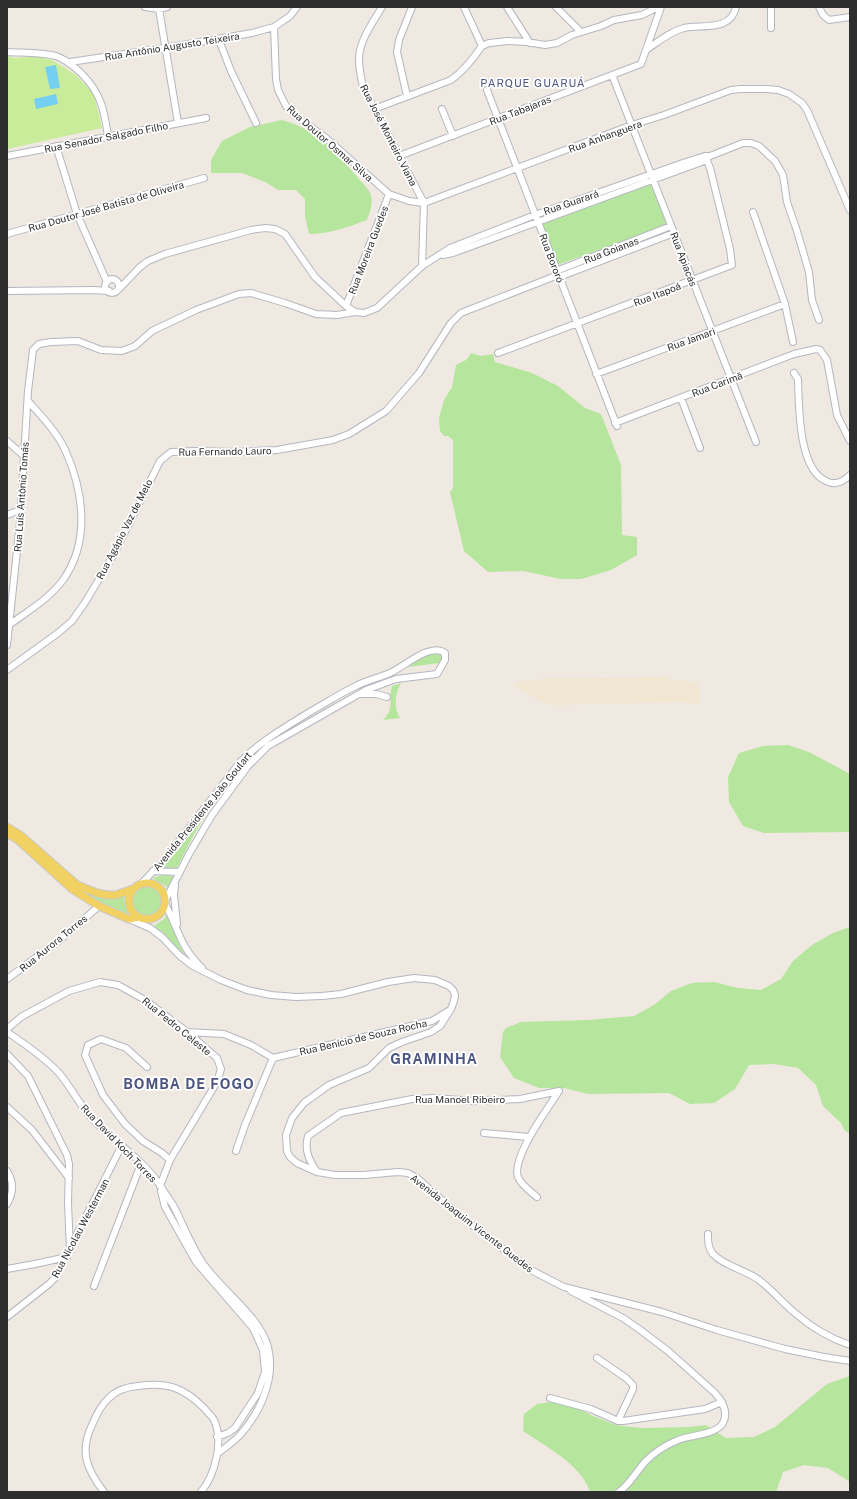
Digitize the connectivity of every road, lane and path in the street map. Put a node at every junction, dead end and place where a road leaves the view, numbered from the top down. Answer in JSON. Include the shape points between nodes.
{"nodes":[{"id":1,"x":145,"y":7,"type":"edge"},
{"id":2,"x":167,"y":7,"type":"edge"},
{"id":3,"x":297,"y":7,"type":"edge"},
{"id":4,"x":382,"y":7,"type":"edge"},
{"id":5,"x":412,"y":7,"type":"edge"},
{"id":6,"x":464,"y":7,"type":"edge"},
{"id":7,"x":507,"y":7,"type":"edge"},
{"id":8,"x":556,"y":7,"type":"edge"},
{"id":9,"x":660,"y":7,"type":"edge"},
{"id":10,"x":736,"y":7,"type":"edge"},
{"id":11,"x":771,"y":7,"type":"edge"},
{"id":12,"x":819,"y":7,"type":"edge"},
{"id":13,"x":159,"y":9,"type":"junction"},
{"id":14,"x":849,"y":17,"type":"edge"},
{"id":15,"x":274,"y":27,"type":"junction"},
{"id":16,"x":771,"y":28,"type":"dead end"},
{"id":17,"x":581,"y":32,"type":"junction"},
{"id":18,"x":219,"y":40,"type":"junction"},
{"id":19,"x":530,"y":42,"type":"junction"},
{"id":20,"x":482,"y":46,"type":"junction"},
{"id":21,"x":165,"y":48,"type":"junction"},
{"id":22,"x":646,"y":50,"type":"junction"},
{"id":23,"x":7,"y":52,"type":"edge"},
{"id":24,"x":70,"y":62,"type":"junction"},
{"id":25,"x":612,"y":75,"type":"junction"},
{"id":26,"x":487,"y":90,"type":"dead end"},
{"id":27,"x":407,"y":96,"type":"junction"},
{"id":28,"x":374,"y":109,"type":"junction"},
{"id":29,"x":442,"y":109,"type":"dead end"},
{"id":30,"x":206,"y":118,"type":"dead end"},
{"id":31,"x":498,"y":119,"type":"junction"},
{"id":32,"x":178,"y":123,"type":"junction"},
{"id":33,"x":256,"y":124,"type":"dead end"},
{"id":34,"x":632,"y":125,"type":"junction"},
{"id":35,"x":108,"y":136,"type":"junction"},
{"id":36,"x":453,"y":136,"type":"junction"},
{"id":37,"x":56,"y":146,"type":"junction"},
{"id":38,"x":7,"y":156,"type":"edge"},
{"id":39,"x":399,"y":156,"type":"junction"},
{"id":40,"x":707,"y":157,"type":"junction"},
{"id":41,"x":517,"y":169,"type":"junction"},
{"id":42,"x":652,"y":177,"type":"junction"},
{"id":43,"x":204,"y":178,"type":"dead end"},
{"id":44,"x":389,"y":194,"type":"junction"},
{"id":45,"x":424,"y":203,"type":"junction"},
{"id":46,"x":850,"y":210,"type":"edge"},
{"id":47,"x":754,"y":212,"type":"dead end"},
{"id":48,"x":77,"y":214,"type":"junction"},
{"id":49,"x":536,"y":218,"type":"junction"},
{"id":50,"x":671,"y":226,"type":"junction"},
{"id":51,"x":674,"y":233,"type":"junction"},
{"id":52,"x":7,"y":234,"type":"edge"},
{"id":53,"x":422,"y":266,"type":"junction"},
{"id":54,"x":556,"y":275,"type":"junction"},
{"id":55,"x":130,"y":279,"type":"junction"},
{"id":56,"x":693,"y":280,"type":"junction"},
{"id":57,"x":117,"y":281,"type":"junction"},
{"id":58,"x":107,"y":287,"type":"junction"},
{"id":59,"x":118,"y":290,"type":"junction"},
{"id":60,"x":7,"y":291,"type":"edge"},
{"id":61,"x":785,"y":304,"type":"junction"},
{"id":62,"x":346,"y":306,"type":"junction"},
{"id":63,"x":355,"y":312,"type":"junction"},
{"id":64,"x":461,"y":313,"type":"joint"},
{"id":65,"x":819,"y":320,"type":"dead end"},
{"id":66,"x":577,"y":324,"type":"junction"},
{"id":67,"x":712,"y":331,"type":"junction"},
{"id":68,"x":793,"y":342,"type":"dead end"},
{"id":69,"x":33,"y":350,"type":"joint"},
{"id":70,"x":498,"y":353,"type":"dead end"},
{"id":71,"x":794,"y":373,"type":"dead end"},
{"id":72,"x":596,"y":374,"type":"junction"},
{"id":73,"x":731,"y":379,"type":"junction"},
{"id":74,"x":681,"y":398,"type":"junction"},
{"id":75,"x":28,"y":401,"type":"junction"},
{"id":76,"x":616,"y":425,"type":"joint"},
{"id":77,"x":7,"y":441,"type":"edge"},
{"id":78,"x":850,"y":441,"type":"edge"},
{"id":79,"x":756,"y":442,"type":"dead end"},
{"id":80,"x":700,"y":448,"type":"dead end"},
{"id":81,"x":171,"y":452,"type":"joint"},
{"id":82,"x":25,"y":457,"type":"junction"},
{"id":83,"x":850,"y":475,"type":"edge"},
{"id":84,"x":20,"y":510,"type":"junction"},
{"id":85,"x":7,"y":515,"type":"edge"},
{"id":86,"x":9,"y":625,"type":"junction"},
{"id":87,"x":7,"y":644,"type":"edge"},
{"id":88,"x":7,"y":670,"type":"edge"},
{"id":89,"x":390,"y":673,"type":"junction"},
{"id":90,"x":389,"y":681,"type":"junction"},
{"id":91,"x":387,"y":697,"type":"dead end"},
{"id":92,"x":352,"y":698,"type":"junction"},
{"id":93,"x":7,"y":827,"type":"edge"},
{"id":94,"x":7,"y":833,"type":"edge"},
{"id":95,"x":153,"y":871,"type":"junction"},
{"id":96,"x":180,"y":872,"type":"junction"},
{"id":97,"x":147,"y":876,"type":"junction"},
{"id":98,"x":176,"y":882,"type":"junction"},
{"id":99,"x":141,"y":884,"type":"junction"},
{"id":100,"x":133,"y":889,"type":"junction"},
{"id":101,"x":97,"y":893,"type":"junction"},
{"id":102,"x":165,"y":903,"type":"junction"},
{"id":103,"x":99,"y":906,"type":"junction"},
{"id":104,"x":140,"y":918,"type":"junction"},
{"id":105,"x":129,"y":919,"type":"junction"},
{"id":106,"x":150,"y":928,"type":"junction"},
{"id":107,"x":178,"y":934,"type":"junction"},
{"id":108,"x":206,"y":972,"type":"junction"},
{"id":109,"x":7,"y":979,"type":"edge"},
{"id":110,"x":451,"y":1009,"type":"junction"},
{"id":111,"x":7,"y":1030,"type":"edge"},
{"id":112,"x":187,"y":1032,"type":"junction"},
{"id":113,"x":7,"y":1054,"type":"edge"},
{"id":114,"x":273,"y":1058,"type":"junction"},
{"id":115,"x":147,"y":1067,"type":"dead end"},
{"id":116,"x":7,"y":1107,"type":"edge"},
{"id":117,"x":484,"y":1133,"type":"dead end"},
{"id":118,"x":529,"y":1137,"type":"junction"},
{"id":119,"x":122,"y":1145,"type":"junction"},
{"id":120,"x":236,"y":1151,"type":"dead end"},
{"id":121,"x":170,"y":1160,"type":"junction"},
{"id":122,"x":141,"y":1164,"type":"junction"},
{"id":123,"x":7,"y":1170,"type":"edge"},
{"id":124,"x":317,"y":1172,"type":"junction"},
{"id":125,"x":69,"y":1178,"type":"junction"},
{"id":126,"x":161,"y":1188,"type":"junction"},
{"id":127,"x":537,"y":1197,"type":"dead end"},
{"id":128,"x":7,"y":1204,"type":"edge"},
{"id":129,"x":708,"y":1234,"type":"dead end"},
{"id":130,"x":70,"y":1250,"type":"junction"},
{"id":131,"x":67,"y":1257,"type":"junction"},
{"id":132,"x":7,"y":1269,"type":"edge"},
{"id":133,"x":94,"y":1286,"type":"dead end"},
{"id":134,"x":564,"y":1287,"type":"junction"},
{"id":135,"x":7,"y":1317,"type":"edge"},
{"id":136,"x":850,"y":1345,"type":"edge"},
{"id":137,"x":597,"y":1358,"type":"dead end"},
{"id":138,"x":850,"y":1361,"type":"edge"},
{"id":139,"x":550,"y":1398,"type":"dead end"},
{"id":140,"x":722,"y":1402,"type":"junction"},
{"id":141,"x":618,"y":1421,"type":"junction"},
{"id":142,"x":217,"y":1437,"type":"junction"},
{"id":143,"x":218,"y":1453,"type":"junction"},
{"id":144,"x":104,"y":1492,"type":"edge"},
{"id":145,"x":201,"y":1492,"type":"edge"},
{"id":146,"x":619,"y":1492,"type":"edge"}],
"edges":[{"from":1,"to":13,"type":"street"},
{"from":2,"to":13,"type":"street"},
{"from":3,"to":15,"type":"street","name":"Rua Antônio Augusto Teixeira","via":[[290,16]]},
{"from":4,"to":28,"type":"street","name":"Rua José Monteiro Viana","via":[[362,44],[359,57],[363,87]]},
{"from":5,"to":27,"type":"street","via":[[397,52]]},
{"from":6,"to":20,"type":"street"},
{"from":7,"to":19,"type":"street"},
{"from":8,"to":17,"type":"street"},
{"from":9,"to":17,"type":"street","via":[[642,15],[614,20]]},
{"from":9,"to":22,"type":"street"},
{"from":10,"to":22,"type":"street","via":[[736,12],[730,20],[704,27],[684,28],[666,36]]},
{"from":11,"to":16,"type":"street"},
{"from":12,"to":14,"type":"street","via":[[829,20]]},
{"from":13,"to":21,"type":"street"},
{"from":15,"to":18,"type":"street","name":"Rua Antônio Augusto Teixeira"},
{"from":15,"to":44,"type":"street","name":"Rua Doutor Osmar Silva","via":[[276,78],[278,90],[286,106]]},
{"from":17,"to":19,"type":"street","via":[[557,43],[545,45]]},
{"from":18,"to":21,"type":"street","name":"Rua Antônio Augusto Teixeira"},
{"from":18,"to":33,"type":"street"},
{"from":19,"to":20,"type":"street","via":[[508,41]]},
{"from":20,"to":27,"type":"street","via":[[458,75]]},
{"from":21,"to":24,"type":"street","name":"Rua Antônio Augusto Teixeira"},
{"from":21,"to":32,"type":"street"},
{"from":22,"to":25,"type":"street","name":"Rua Tabajaras","via":[[641,64]]},
{"from":23,"to":24,"type":"street","via":[[56,56]]},
{"from":24,"to":35,"type":"street","via":[[92,84],[98,94]]},
{"from":25,"to":31,"type":"street","name":"Rua Tabajaras"},
{"from":25,"to":34,"type":"street","name":"Rua Apiacás"},
{"from":26,"to":31,"type":"street","name":"Rua Bororó"},
{"from":27,"to":28,"type":"street"},
{"from":28,"to":39,"type":"street","name":"Rua José Monteiro Viana"},
{"from":29,"to":36,"type":"street"},
{"from":30,"to":32,"type":"street","name":"Rua Senador Salgado Filho"},
{"from":31,"to":36,"type":"street","name":"Rua Tabajaras"},
{"from":31,"to":41,"type":"street","name":"Rua Bororó"},
{"from":32,"to":35,"type":"street","name":"Rua Senador Salgado Filho"},
{"from":34,"to":41,"type":"street","name":"Rua Anhanguera"},
{"from":34,"to":42,"type":"street","name":"Rua Apiacás"},
{"from":34,"to":46,"type":"street","name":"Rua Anhanguera","via":[[731,90],[767,89],[789,94],[807,110]]},
{"from":35,"to":37,"type":"street","name":"Rua Senador Salgado Filho"},
{"from":36,"to":39,"type":"street","name":"Rua Tabajaras"},
{"from":37,"to":38,"type":"street","name":"Rua Senador Salgado Filho"},
{"from":37,"to":48,"type":"street"},
{"from":39,"to":45,"type":"street","name":"Rua José Monteiro Viana"},
{"from":40,"to":42,"type":"street","name":"Rua Guarará"},
{"from":40,"to":56,"type":"street","name":"Rua Itapoá","via":[[732,265]]},
{"from":40,"to":65,"type":"street","name":"Rua Guarará","via":[[743,143],[751,143],[759,146],[775,161],[783,174],[787,202],[809,272],[812,300]]},
{"from":41,"to":45,"type":"street","name":"Rua Anhanguera"},
{"from":41,"to":49,"type":"street","name":"Rua Bororó"},
{"from":42,"to":49,"type":"street","name":"Rua Guarará"},
{"from":42,"to":50,"type":"street","name":"Rua Apiacás"},
{"from":43,"to":48,"type":"street","name":"Rua Doutor José Batista de Oliveira"},
{"from":44,"to":45,"type":"street","name":"Rua Doutor Osmar Silva","via":[[409,202]]},
{"from":44,"to":62,"type":"street","name":"Rua Moreira Guedes"},
{"from":45,"to":53,"type":"street","name":"Rua José Monteiro Viana"},
{"from":47,"to":61,"type":"street"},
{"from":48,"to":52,"type":"street","name":"Rua Doutor José Batista de Oliveira"},
{"from":48,"to":58,"type":"street"},
{"from":49,"to":53,"type":"street","name":"Rua Guarará","via":[[476,241],[453,253],[440,255]]},
{"from":49,"to":54,"type":"street","name":"Rua Bororó"},
{"from":50,"to":51,"type":"street","name":"Rua Apiacás"},
{"from":50,"to":54,"type":"street","name":"Rua Goianas"},
{"from":51,"to":54,"type":"street","name":"Rua Goianas"},
{"from":51,"to":56,"type":"street","name":"Rua Apiacás"},
{"from":53,"to":63,"type":"street","name":"Rua Guarará","via":[[377,308],[364,313]]},
{"from":54,"to":64,"type":"street","name":"Rua Goianas"},
{"from":54,"to":66,"type":"street","name":"Rua Bororó"},
{"from":55,"to":57,"type":"street"},
{"from":55,"to":59,"type":"street"},
{"from":55,"to":62,"type":"street","via":[[144,264],[165,254],[251,230],[275,229],[285,234],[315,277]]},
{"from":56,"to":66,"type":"street","name":"Rua Itapoá"},
{"from":56,"to":67,"type":"street","name":"Rua Apiacás"},
{"from":57,"to":58,"type":"street","via":[[112,279]]},
{"from":57,"to":59,"type":"street"},
{"from":58,"to":59,"type":"street","via":[[113,292]]},
{"from":58,"to":60,"type":"street","via":[[93,290]]},
{"from":61,"to":67,"type":"street","name":"Rua Jamari"},
{"from":61,"to":68,"type":"street"},
{"from":62,"to":63,"type":"street"},
{"from":63,"to":69,"type":"street","name":"Rua Guarará","via":[[337,315],[316,314],[251,294],[239,294],[152,331],[135,346],[122,351],[101,350],[78,341],[39,344]]},
{"from":64,"to":81,"type":"street","name":"Rua Fernando Lauro","via":[[451,323],[419,373],[390,406],[349,434],[333,440],[277,450]]},
{"from":66,"to":70,"type":"street","name":"Rua Itapoá"},
{"from":66,"to":72,"type":"street","name":"Rua Bororó"},
{"from":67,"to":72,"type":"street","name":"Rua Jamari"},
{"from":67,"to":73,"type":"street","name":"Rua Apiacás"},
{"from":69,"to":75,"type":"street","name":"Rua Luís Antônio Tomás"},
{"from":71,"to":83,"type":"street","via":[[798,379],[800,432],[810,466],[821,479],[831,484],[842,482]]},
{"from":72,"to":76,"type":"street","name":"Rua Bororó"},
{"from":73,"to":74,"type":"street","name":"Rua Carimã"},
{"from":73,"to":78,"type":"street","name":"Rua Carimã","via":[[794,354],[820,350],[827,360],[837,415]]},
{"from":73,"to":79,"type":"street","name":"Rua Apiacás"},
{"from":74,"to":76,"type":"street","name":"Rua Carimã"},
{"from":74,"to":80,"type":"street"},
{"from":75,"to":82,"type":"street","name":"Rua Luís Antônio Tomás"},
{"from":75,"to":86,"type":"street","via":[[66,451],[79,490],[82,527],[75,559],[62,580],[42,602]]},
{"from":77,"to":82,"type":"street"},
{"from":81,"to":88,"type":"street","name":"Rua Agápio Vaz de Melo","via":[[160,461],[114,554],[79,611],[58,633]]},
{"from":82,"to":84,"type":"street","name":"Rua Luís Antônio Tomás"},
{"from":84,"to":85,"type":"street"},
{"from":84,"to":86,"type":"street","name":"Rua Luís Antônio Tomás"},
{"from":86,"to":87,"type":"street","name":"Rua Luís Antônio Tomás"},
{"from":89,"to":90,"type":"street"},
{"from":89,"to":90,"type":"street","name":"Avenida Presidente João Goulart","via":[[431,650],[442,651],[446,656],[437,674]]},
{"from":89,"to":95,"type":"street","name":"Avenida Presidente João Goulart","via":[[356,685],[255,747]]},
{"from":90,"to":92,"type":"street","name":"Avenida Presidente João Goulart"},
{"from":91,"to":92,"type":"street","via":[[367,693]]},
{"from":92,"to":96,"type":"street","name":"Avenida Presidente João Goulart","via":[[268,746],[254,760],[212,815]]},
{"from":93,"to":101,"type":"main road","via":[[20,835],[77,885]]},
{"from":94,"to":103,"type":"main road","name":"Avenida Joaquim Vicente Guedes","via":[[72,889]]},
{"from":95,"to":96,"type":"street"},
{"from":95,"to":97,"type":"street","name":"Avenida Presidente João Goulart"},
{"from":96,"to":98,"type":"street","name":"Avenida Presidente João Goulart"},
{"from":97,"to":99,"type":"street","name":"Avenida Presidente João Goulart"},
{"from":97,"to":101,"type":"main road","via":[[122,890]]},
{"from":98,"to":102,"type":"street","name":"Avenida Presidente João Goulart"},
{"from":98,"to":107,"type":"street","via":[[174,896]]},
{"from":99,"to":100,"type":"main road"},
{"from":99,"to":102,"type":"main road","via":[[158,886],[162,890]]},
{"from":100,"to":101,"type":"main road","via":[[116,894]]},
{"from":100,"to":104,"type":"main road","via":[[129,906]]},
{"from":102,"to":104,"type":"main road","via":[[164,910],[157,917]]},
{"from":102,"to":107,"type":"street","name":"Avenida Joaquim Vicente Guedes"},
{"from":103,"to":105,"type":"main road","name":"Avenida Joaquim Vicente Guedes"},
{"from":103,"to":109,"type":"street","name":"Rua Aurora Torres","via":[[61,939]]},
{"from":104,"to":105,"type":"main road"},
{"from":104,"to":106,"type":"street"},
{"from":105,"to":106,"type":"street","name":"Avenida Joaquim Vicente Guedes"},
{"from":106,"to":108,"type":"street","name":"Avenida Joaquim Vicente Guedes","via":[[180,956]]},
{"from":107,"to":108,"type":"street","name":"Avenida Joaquim Vicente Guedes","via":[[192,959]]},
{"from":108,"to":110,"type":"street","name":"Avenida Joaquim Vicente Guedes","via":[[247,990],[296,997],[341,994],[414,978],[436,980],[453,990],[455,995]]},
{"from":110,"to":114,"type":"street","name":"Rua Benício de Souza Rocha","via":[[432,1021]]},
{"from":110,"to":124,"type":"street","name":"Avenida Joaquim Vicente Guedes","via":[[440,1026],[431,1032],[389,1048],[369,1068],[329,1085],[304,1103],[292,1118],[286,1135],[287,1150],[290,1157]]},
{"from":111,"to":112,"type":"street","name":"Rua Pedro Celeste","via":[[21,1017],[69,991],[100,982],[118,984],[146,1000]]},
{"from":111,"to":119,"type":"street","name":"Rua David Koch Torres","via":[[59,1073],[89,1115]]},
{"from":112,"to":114,"type":"street","via":[[224,1034],[251,1044]]},
{"from":112,"to":121,"type":"street","name":"Rua Pedro Celeste","via":[[217,1058],[221,1069],[217,1082]]},
{"from":113,"to":125,"type":"street","via":[[28,1076],[64,1148],[68,1159]]},
{"from":114,"to":120,"type":"street"},
{"from":115,"to":121,"type":"street","via":[[126,1048],[102,1039],[88,1045],[85,1055],[103,1095],[125,1124],[143,1141]]},
{"from":116,"to":125,"type":"street","via":[[32,1130]]},
{"from":117,"to":118,"type":"street"},
{"from":118,"to":124,"type":"street","name":"Rua Manoel Ribeiro","via":[[559,1092],[520,1099],[474,1101],[412,1098],[341,1113],[315,1130],[308,1136],[306,1145],[307,1153]]},
{"from":118,"to":127,"type":"street","name":"Rua Manoel Ribeiro","via":[[517,1174],[525,1187]]},
{"from":119,"to":122,"type":"street","name":"Rua David Koch Torres"},
{"from":119,"to":130,"type":"street","name":"Rua Nicolau Westerman"},
{"from":121,"to":126,"type":"street","name":"Rua Pedro Celeste"},
{"from":122,"to":126,"type":"street","name":"Rua David Koch Torres"},
{"from":122,"to":133,"type":"street"},
{"from":123,"to":128,"type":"street","via":[[13,1186]]},
{"from":124,"to":134,"type":"street","name":"Avenida Joaquim Vicente Guedes","via":[[358,1176],[408,1173],[529,1269]]},
{"from":125,"to":130,"type":"street"},
{"from":126,"to":142,"type":"street","name":"Rua David Koch Torres","via":[[165,1208],[196,1262],[253,1328],[263,1350],[264,1372],[258,1393],[235,1428]]},
{"from":126,"to":143,"type":"street","name":"Rua David Koch Torres","via":[[202,1262],[256,1323],[268,1347],[269,1376],[262,1400],[238,1437]]},
{"from":129,"to":136,"type":"street","via":[[709,1246],[718,1258],[758,1279],[816,1330]]},
{"from":130,"to":131,"type":"street","name":"Rua Nicolau Westerman"},
{"from":131,"to":132,"type":"street"},
{"from":131,"to":135,"type":"street","name":"Rua Nicolau Westerman","via":[[55,1278]]},
{"from":134,"to":138,"type":"street","name":"Avenida Joaquim Vicente Guedes","via":[[785,1348]]},
{"from":134,"to":140,"type":"street","via":[[623,1318],[655,1340]]},
{"from":137,"to":141,"type":"street","via":[[633,1385]]},
{"from":139,"to":141,"type":"street","via":[[591,1409]]},
{"from":140,"to":141,"type":"street","via":[[705,1409]]},
{"from":140,"to":146,"type":"street","via":[[725,1409],[722,1425],[709,1432],[679,1439],[665,1446],[646,1462]]},
{"from":142,"to":143,"type":"street"},
{"from":142,"to":144,"type":"street","via":[[213,1418],[194,1398],[175,1388],[154,1384],[119,1391],[108,1399],[97,1414],[87,1434],[85,1446],[90,1472]]},
{"from":143,"to":145,"type":"street"}]}
